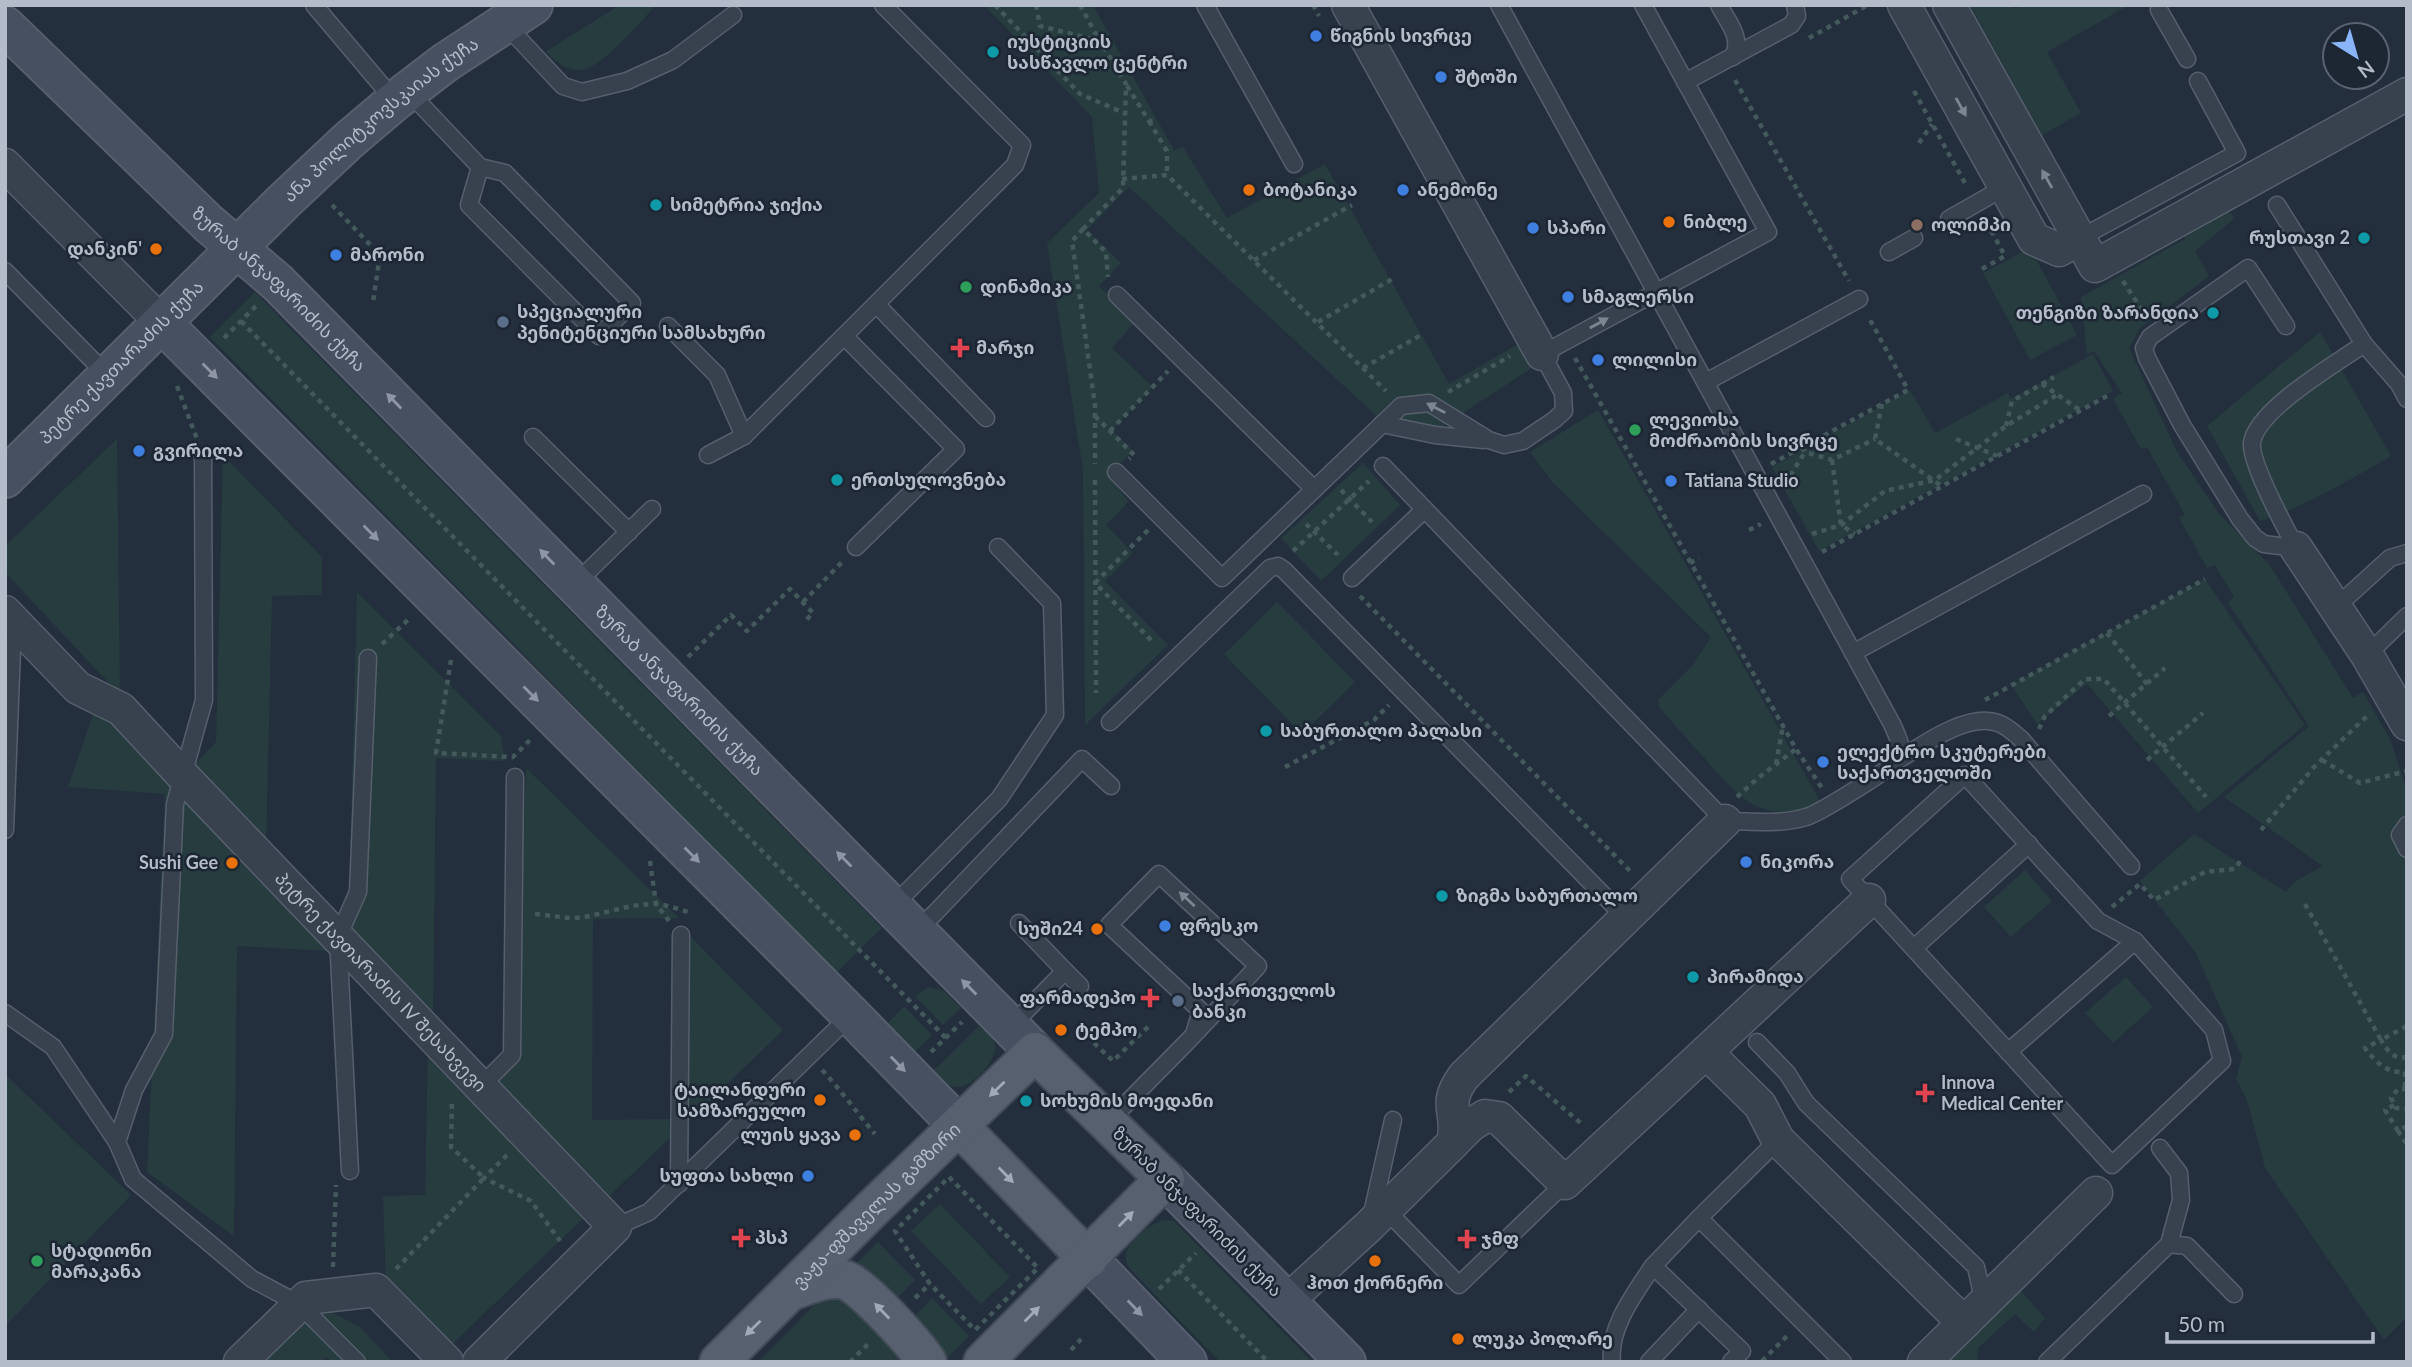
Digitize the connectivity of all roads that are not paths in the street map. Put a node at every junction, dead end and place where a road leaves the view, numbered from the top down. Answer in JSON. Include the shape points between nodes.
{"nodes":[{"id":1,"x":314,"y":5,"type":"edge"},
{"id":2,"x":883,"y":5,"type":"edge"},
{"id":3,"x":1205,"y":5,"type":"edge"},
{"id":4,"x":1348,"y":5,"type":"edge"},
{"id":5,"x":1499,"y":5,"type":"edge"},
{"id":6,"x":1643,"y":5,"type":"edge"},
{"id":7,"x":1719,"y":5,"type":"edge"},
{"id":8,"x":1795,"y":5,"type":"edge"},
{"id":9,"x":1904,"y":5,"type":"edge"},
{"id":10,"x":1949,"y":5,"type":"edge"},
{"id":11,"x":2160,"y":10,"type":"dead end"},
{"id":12,"x":519,"y":14,"type":"edge"},
{"id":13,"x":733,"y":15,"type":"dead end"},
{"id":14,"x":5,"y":26,"type":"edge"},
{"id":15,"x":1955,"y":55,"type":"junction"},
{"id":16,"x":1733,"y":57,"type":"junction"},
{"id":17,"x":2186,"y":59,"type":"dead end"},
{"id":18,"x":2198,"y":81,"type":"dead end"},
{"id":19,"x":1685,"y":82,"type":"junction"},
{"id":20,"x":2407,"y":94,"type":"edge"},
{"id":21,"x":402,"y":96,"type":"junction"},
{"id":22,"x":1294,"y":164,"type":"dead end"},
{"id":23,"x":5,"y":165,"type":"edge"},
{"id":24,"x":480,"y":167,"type":"junction"},
{"id":25,"x":2006,"y":187,"type":"junction"},
{"id":26,"x":2277,"y":205,"type":"dead end"},
{"id":27,"x":1949,"y":219,"type":"dead end"},
{"id":28,"x":1914,"y":238,"type":"dead end"},
{"id":29,"x":2080,"y":238,"type":"junction"},
{"id":30,"x":237,"y":247,"type":"junction"},
{"id":31,"x":1889,"y":252,"type":"dead end"},
{"id":32,"x":5,"y":271,"type":"edge"},
{"id":33,"x":1656,"y":292,"type":"junction"},
{"id":34,"x":1117,"y":295,"type":"road end"},
{"id":35,"x":1859,"y":299,"type":"road end"},
{"id":36,"x":877,"y":305,"type":"junction"},
{"id":37,"x":162,"y":323,"type":"junction"},
{"id":38,"x":668,"y":326,"type":"dead end"},
{"id":39,"x":2286,"y":326,"type":"dead end"},
{"id":40,"x":845,"y":337,"type":"junction"},
{"id":41,"x":2364,"y":344,"type":"junction"},
{"id":42,"x":1548,"y":345,"type":"junction"},
{"id":43,"x":108,"y":376,"type":"junction"},
{"id":44,"x":1706,"y":382,"type":"junction"},
{"id":45,"x":2407,"y":399,"type":"edge"},
{"id":46,"x":986,"y":418,"type":"dead end"},
{"id":47,"x":1382,"y":424,"type":"junction"},
{"id":48,"x":744,"y":436,"type":"junction"},
{"id":49,"x":533,"y":437,"type":"dead end"},
{"id":50,"x":1489,"y":440,"type":"junction"},
{"id":51,"x":708,"y":455,"type":"dead end"},
{"id":52,"x":203,"y":456,"type":"road end"},
{"id":53,"x":1379,"y":471,"type":"road end"},
{"id":54,"x":1116,"y":472,"type":"road end"},
{"id":55,"x":5,"y":478,"type":"edge"},
{"id":56,"x":1314,"y":488,"type":"junction"},
{"id":57,"x":2143,"y":495,"type":"dead end"},
{"id":58,"x":652,"y":509,"type":"dead end"},
{"id":59,"x":1424,"y":510,"type":"junction"},
{"id":60,"x":629,"y":532,"type":"junction"},
{"id":61,"x":998,"y":547,"type":"dead end"},
{"id":62,"x":2296,"y":548,"type":"junction"},
{"id":63,"x":851,"y":553,"type":"road end"},
{"id":64,"x":2407,"y":553,"type":"edge"},
{"id":65,"x":1352,"y":578,"type":"road end"},
{"id":66,"x":574,"y":585,"type":"junction"},
{"id":67,"x":2336,"y":607,"type":"junction"},
{"id":68,"x":9,"y":616,"type":"edge"},
{"id":69,"x":2407,"y":616,"type":"edge"},
{"id":70,"x":1853,"y":653,"type":"junction"},
{"id":71,"x":2367,"y":655,"type":"junction"},
{"id":72,"x":368,"y":658,"type":"dead end"},
{"id":73,"x":1110,"y":722,"type":"dead end"},
{"id":74,"x":2407,"y":724,"type":"edge"},
{"id":75,"x":1896,"y":761,"type":"junction"},
{"id":76,"x":184,"y":777,"type":"junction"},
{"id":77,"x":515,"y":777,"type":"dead end"},
{"id":78,"x":1111,"y":786,"type":"dead end"},
{"id":79,"x":1729,"y":810,"type":"junction"},
{"id":80,"x":2407,"y":825,"type":"edge"},
{"id":81,"x":5,"y":830,"type":"edge"},
{"id":82,"x":2029,"y":844,"type":"junction"},
{"id":83,"x":2407,"y":849,"type":"edge"},
{"id":84,"x":2131,"y":866,"type":"dead end"},
{"id":85,"x":1869,"y":900,"type":"junction"},
{"id":86,"x":1625,"y":917,"type":"junction"},
{"id":87,"x":903,"y":920,"type":"junction"},
{"id":88,"x":1019,"y":923,"type":"dead end"},
{"id":89,"x":681,"y":935,"type":"road end"},
{"id":90,"x":338,"y":937,"type":"junction"},
{"id":91,"x":2135,"y":941,"type":"junction"},
{"id":92,"x":1914,"y":948,"type":"junction"},
{"id":93,"x":1065,"y":971,"type":"junction"},
{"id":94,"x":1080,"y":986,"type":"dead end"},
{"id":95,"x":5,"y":1013,"type":"edge"},
{"id":96,"x":851,"y":1015,"type":"junction"},
{"id":97,"x":1194,"y":1034,"type":"junction"},
{"id":98,"x":1023,"y":1040,"type":"junction"},
{"id":99,"x":1757,"y":1042,"type":"dead end"},
{"id":100,"x":1706,"y":1052,"type":"junction"},
{"id":101,"x":2008,"y":1052,"type":"junction"},
{"id":102,"x":481,"y":1086,"type":"junction"},
{"id":103,"x":1393,"y":1120,"type":"dead end"},
{"id":104,"x":1107,"y":1123,"type":"junction"},
{"id":105,"x":959,"y":1126,"type":"junction"},
{"id":106,"x":1778,"y":1139,"type":"junction"},
{"id":107,"x":117,"y":1142,"type":"junction"},
{"id":108,"x":1453,"y":1143,"type":"junction"},
{"id":109,"x":2160,"y":1148,"type":"dead end"},
{"id":110,"x":350,"y":1171,"type":"road end"},
{"id":111,"x":1165,"y":1180,"type":"junction"},
{"id":112,"x":1564,"y":1183,"type":"junction"},
{"id":113,"x":679,"y":1184,"type":"junction"},
{"id":114,"x":2096,"y":1193,"type":"dead end"},
{"id":115,"x":1699,"y":1218,"type":"junction"},
{"id":116,"x":1377,"y":1219,"type":"junction"},
{"id":117,"x":615,"y":1227,"type":"junction"},
{"id":118,"x":2169,"y":1244,"type":"junction"},
{"id":119,"x":1088,"y":1259,"type":"junction"},
{"id":120,"x":1653,"y":1266,"type":"junction"},
{"id":121,"x":791,"y":1291,"type":"junction"},
{"id":122,"x":2234,"y":1294,"type":"dead end"},
{"id":123,"x":1287,"y":1301,"type":"junction"},
{"id":124,"x":299,"y":1304,"type":"junction"},
{"id":125,"x":1699,"y":1309,"type":"junction"},
{"id":126,"x":1974,"y":1313,"type":"junction"},
{"id":127,"x":979,"y":1346,"type":"edge"},
{"id":128,"x":240,"y":1362,"type":"edge"},
{"id":129,"x":357,"y":1362,"type":"edge"},
{"id":130,"x":447,"y":1362,"type":"edge"},
{"id":131,"x":479,"y":1362,"type":"edge"},
{"id":132,"x":719,"y":1362,"type":"edge"},
{"id":133,"x":927,"y":1362,"type":"edge"},
{"id":134,"x":1187,"y":1362,"type":"edge"},
{"id":135,"x":1346,"y":1362,"type":"edge"},
{"id":136,"x":1612,"y":1362,"type":"edge"},
{"id":137,"x":1649,"y":1362,"type":"edge"},
{"id":138,"x":1731,"y":1362,"type":"edge"},
{"id":139,"x":1843,"y":1362,"type":"edge"},
{"id":140,"x":1924,"y":1362,"type":"edge"},
{"id":141,"x":2047,"y":1362,"type":"edge"}],
"edges":[{"from":1,"to":21,"type":"lane"},
{"from":2,"to":36,"type":"lane","via":[[1022,145],[1015,165]]},
{"from":3,"to":22,"type":"lane"},
{"from":4,"to":42,"type":"street"},
{"from":5,"to":33,"type":"lane"},
{"from":6,"to":19,"type":"lane"},
{"from":7,"to":16,"type":"lane","via":[[1736,37]]},
{"from":8,"to":16,"type":"lane","via":[[1797,16],[1791,25]]},
{"from":9,"to":15,"type":"street"},
{"from":10,"to":15,"type":"street"},
{"from":11,"to":17,"type":"lane"},
{"from":12,"to":13,"type":"lane","via":[[563,86],[582,92],[627,81],[673,60]]},
{"from":12,"to":21,"type":"main road","name":"ანა პოლიტკოვსკაიას ქუჩა"},
{"from":14,"to":30,"type":"main road","name":"ზურაბ ანჯაფარიძის ქუჩა"},
{"from":15,"to":25,"type":"street","one_way":true},
{"from":29,"to":15,"type":"street","one_way":true},
{"from":16,"to":19,"type":"lane"},
{"from":18,"to":29,"type":"lane","via":[[2237,153]]},
{"from":19,"to":33,"type":"lane","via":[[1768,232]]},
{"from":20,"to":29,"type":"street","via":[[2095,266]]},
{"from":21,"to":24,"type":"lane"},
{"from":21,"to":30,"type":"main road","name":"ანა პოლიტკოვსკაიას ქუჩა"},
{"from":23,"to":37,"type":"street"},
{"from":24,"to":24,"type":"lane","via":[[505,173],[632,303],[599,336],[469,205]]},
{"from":25,"to":27,"type":"lane"},
{"from":25,"to":29,"type":"street","via":[[2034,239],[2059,250]]},
{"from":26,"to":41,"type":"lane"},
{"from":28,"to":31,"type":"lane"},
{"from":30,"to":37,"type":"main road","name":"პეტრე ქავთარაძის ქუჩა"},
{"from":66,"to":30,"type":"main road","name":"ზურაბ ანჯაფარიძის ქუჩა","one_way":true,"via":[[278,283]]},
{"from":32,"to":43,"type":"lane"},
{"from":42,"to":33,"type":"lane","one_way":true},
{"from":33,"to":44,"type":"lane"},
{"from":34,"to":56,"type":"lane"},
{"from":35,"to":44,"type":"lane"},
{"from":36,"to":40,"type":"lane"},
{"from":36,"to":46,"type":"lane"},
{"from":37,"to":43,"type":"main road","name":"პეტრე ქავთარაძის ქუჩა"},
{"from":37,"to":96,"type":"main road","one_way":true},
{"from":38,"to":48,"type":"lane","via":[[716,375]]},
{"from":39,"to":62,"type":"lane","via":[[2248,268],[2150,337],[2144,348],[2182,425],[2240,519],[2264,544]]},
{"from":40,"to":48,"type":"lane"},
{"from":40,"to":63,"type":"lane","via":[[956,449]]},
{"from":41,"to":45,"type":"lane"},
{"from":41,"to":62,"type":"lane","via":[[2289,396],[2263,421],[2252,442],[2254,458]]},
{"from":42,"to":50,"type":"lane","via":[[1563,393],[1563,411],[1523,441],[1504,445]]},
{"from":43,"to":55,"type":"main road","name":"პეტრე ქავთარაძის ქუჩა"},
{"from":44,"to":70,"type":"lane"},
{"from":47,"to":50,"type":"lane"},
{"from":50,"to":47,"type":"lane","one_way":true,"via":[[1429,402],[1401,406]]},
{"from":47,"to":56,"type":"lane"},
{"from":48,"to":51,"type":"lane"},
{"from":49,"to":60,"type":"lane"},
{"from":52,"to":76,"type":"lane","via":[[205,700]]},
{"from":53,"to":59,"type":"lane"},
{"from":54,"to":56,"type":"lane","via":[[1222,578]]},
{"from":57,"to":70,"type":"lane"},
{"from":58,"to":60,"type":"lane"},
{"from":59,"to":65,"type":"lane"},
{"from":59,"to":79,"type":"lane"},
{"from":60,"to":66,"type":"lane"},
{"from":61,"to":87,"type":"lane","via":[[1052,603],[1055,715],[999,799]]},
{"from":62,"to":67,"type":"street"},
{"from":64,"to":67,"type":"lane","via":[[2390,558]]},
{"from":87,"to":66,"type":"main road","name":"ზურაბ ანჯაფარიძის ქუჩა","one_way":true},
{"from":67,"to":71,"type":"street"},
{"from":68,"to":76,"type":"street","name":"პეტრე ქავთარაძის IV შესახვევი","via":[[78,688],[121,709]]},
{"from":68,"to":81,"type":"lane"},
{"from":69,"to":71,"type":"lane"},
{"from":70,"to":75,"type":"lane","via":[[1899,739]]},
{"from":71,"to":74,"type":"street"},
{"from":72,"to":90,"type":"lane","via":[[358,892]]},
{"from":73,"to":86,"type":"lane","via":[[1270,568],[1278,566]]},
{"from":75,"to":79,"type":"lane","via":[[1808,817],[1770,822]]},
{"from":75,"to":84,"type":"lane","via":[[1953,729],[1980,720],[1998,723],[2031,751]]},
{"from":76,"to":90,"type":"street","name":"პეტრე ქავთარაძის IV შესახვევი"},
{"from":76,"to":107,"type":"lane","via":[[175,804],[164,1034],[134,1090]]},
{"from":77,"to":102,"type":"lane","via":[[512,1055]]},
{"from":78,"to":87,"type":"lane","via":[[1082,758],[935,914]]},
{"from":79,"to":86,"type":"street"},
{"from":80,"to":83,"type":"lane","via":[[2399,835]]},
{"from":82,"to":85,"type":"lane","via":[[1965,775],[1850,879]]},
{"from":82,"to":91,"type":"lane","via":[[2098,921]]},
{"from":82,"to":92,"type":"lane"},
{"from":85,"to":92,"type":"lane"},
{"from":85,"to":100,"type":"street"},
{"from":86,"to":108,"type":"street","via":[[1456,1087],[1451,1100],[1456,1129]]},
{"from":98,"to":87,"type":"main road","name":"ზურაბ ანჯაფარიძის ქუჩა","one_way":true},
{"from":88,"to":93,"type":"lane"},
{"from":89,"to":113,"type":"lane"},
{"from":90,"to":102,"type":"street","name":"პეტრე ქავთარაძის IV შესახვევი"},
{"from":90,"to":110,"type":"lane"},
{"from":91,"to":101,"type":"lane"},
{"from":91,"to":101,"type":"lane","via":[[2214,1030],[2222,1061],[2112,1166]]},
{"from":92,"to":101,"type":"lane"},
{"from":93,"to":94,"type":"lane"},
{"from":93,"to":98,"type":"lane"},
{"from":95,"to":107,"type":"lane","via":[[53,1047]]},
{"from":96,"to":105,"type":"main road","one_way":true},
{"from":96,"to":113,"type":"lane"},
{"from":97,"to":97,"type":"lane","one_way":true,"via":[[1258,966],[1159,874],[1110,925],[1201,1011]]},
{"from":97,"to":104,"type":"lane"},
{"from":98,"to":104,"type":"main road","name":"ზურაბ ანჯაფარიძის ქუჩა"},
{"from":98,"to":105,"type":"main road","name":"ვაჟა-ფშაველას გამზირი","one_way":true},
{"from":99,"to":126,"type":"lane","via":[[1787,1073],[1806,1103],[1976,1267]]},
{"from":100,"to":106,"type":"street","via":[[1760,1105]]},
{"from":100,"to":112,"type":"street"},
{"from":102,"to":117,"type":"street","name":"პეტრე ქავთარაძის IV შესახვევი"},
{"from":103,"to":116,"type":"lane"},
{"from":104,"to":111,"type":"main road","name":"ზურაბ ანჯაფარიძის ქუჩა"},
{"from":105,"to":119,"type":"main road","one_way":true},
{"from":105,"to":121,"type":"main road","name":"ვაჟა-ფშაველას გამზირი"},
{"from":106,"to":115,"type":"lane"},
{"from":106,"to":126,"type":"street"},
{"from":107,"to":124,"type":"lane","via":[[133,1179],[252,1279]]},
{"from":108,"to":112,"type":"street","via":[[1485,1116],[1499,1118],[1540,1144]]},
{"from":108,"to":116,"type":"street"},
{"from":109,"to":118,"type":"lane","via":[[2179,1173],[2181,1200]]},
{"from":119,"to":111,"type":"main road","one_way":true},
{"from":111,"to":123,"type":"main road","name":"ზურაბ ანჯაფარიძის ქუჩა"},
{"from":112,"to":116,"type":"lane","via":[[1459,1285]]},
{"from":113,"to":117,"type":"lane","via":[[649,1212]]},
{"from":114,"to":126,"type":"street"},
{"from":115,"to":120,"type":"lane"},
{"from":115,"to":139,"type":"lane"},
{"from":116,"to":123,"type":"street"},
{"from":117,"to":131,"type":"street"},
{"from":118,"to":122,"type":"lane","via":[[2187,1246]]},
{"from":118,"to":141,"type":"lane"},
{"from":127,"to":119,"type":"main road","one_way":true},
{"from":119,"to":134,"type":"main road","one_way":true},
{"from":120,"to":125,"type":"lane"},
{"from":120,"to":136,"type":"lane","via":[[1614,1337]]},
{"from":121,"to":132,"type":"main road","name":"ვაჟა-ფშაველას გამზირი","one_way":true},
{"from":133,"to":121,"type":"main road","one_way":true,"via":[[853,1283],[833,1279]]},
{"from":123,"to":135,"type":"main road","name":"ზურაბ ანჯაფარიძის ქუჩა"},
{"from":124,"to":128,"type":"street"},
{"from":124,"to":129,"type":"lane"},
{"from":124,"to":130,"type":"street","via":[[306,1298],[376,1290]]},
{"from":125,"to":137,"type":"lane"},
{"from":125,"to":138,"type":"lane","via":[[1742,1351]]},
{"from":126,"to":140,"type":"street"}]}
